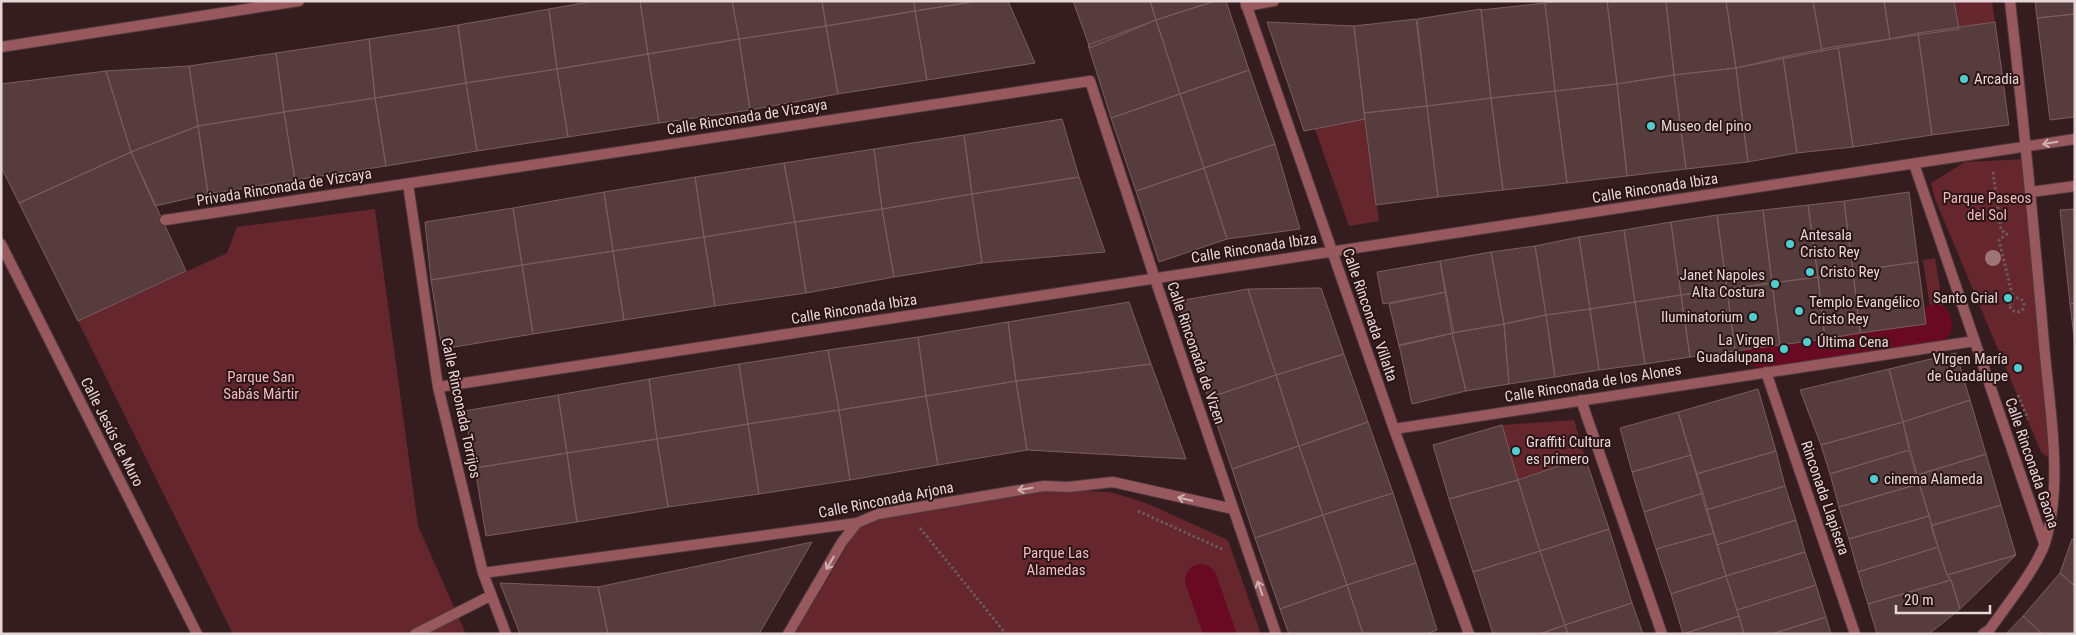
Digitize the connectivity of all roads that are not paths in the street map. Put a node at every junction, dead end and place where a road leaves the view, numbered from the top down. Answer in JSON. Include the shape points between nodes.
{"nodes":[{"id":1,"x":299,"y":1,"type":"edge"},
{"id":2,"x":1274,"y":1,"type":"edge"},
{"id":3,"x":2010,"y":1,"type":"edge"},
{"id":4,"x":1245,"y":3,"type":"edge"},
{"id":5,"x":247,"y":5,"type":"edge"},
{"id":6,"x":1,"y":47,"type":"edge"},
{"id":7,"x":1090,"y":81,"type":"joint"},
{"id":8,"x":2075,"y":139,"type":"edge"},
{"id":9,"x":2026,"y":147,"type":"junction"},
{"id":10,"x":1914,"y":164,"type":"junction"},
{"id":11,"x":408,"y":184,"type":"junction"},
{"id":12,"x":2075,"y":186,"type":"edge"},
{"id":13,"x":2031,"y":192,"type":"junction"},
{"id":14,"x":165,"y":220,"type":"dead end"},
{"id":15,"x":1,"y":244,"type":"edge"},
{"id":16,"x":1332,"y":251,"type":"junction"},
{"id":17,"x":1155,"y":279,"type":"junction"},
{"id":18,"x":1975,"y":341,"type":"junction"},
{"id":19,"x":1766,"y":372,"type":"junction"},
{"id":20,"x":438,"y":387,"type":"junction"},
{"id":21,"x":1581,"y":400,"type":"junction"},
{"id":22,"x":1394,"y":429,"type":"junction"},
{"id":23,"x":1233,"y":509,"type":"junction"},
{"id":24,"x":857,"y":523,"type":"junction"},
{"id":25,"x":2044,"y":544,"type":"junction"},
{"id":26,"x":483,"y":573,"type":"junction"},
{"id":27,"x":490,"y":596,"type":"junction"},
{"id":28,"x":197,"y":634,"type":"edge"},
{"id":29,"x":415,"y":634,"type":"edge"},
{"id":30,"x":506,"y":634,"type":"edge"},
{"id":31,"x":788,"y":634,"type":"edge"},
{"id":32,"x":1276,"y":634,"type":"edge"},
{"id":33,"x":1469,"y":634,"type":"edge"},
{"id":34,"x":1662,"y":634,"type":"edge"},
{"id":35,"x":1855,"y":634,"type":"edge"},
{"id":36,"x":1983,"y":634,"type":"edge"}],
"edges":[{"from":1,"to":5,"type":"street"},
{"from":2,"to":4,"type":"street"},
{"from":3,"to":9,"type":"street"},
{"from":4,"to":16,"type":"street","name":"Calle Rinconada Villalta"},
{"from":5,"to":6,"type":"street"},
{"from":7,"to":11,"type":"street","name":"Calle Rinconada de Vizcaya"},
{"from":7,"to":17,"type":"street","name":"Calle Rinconada de Vizen"},
{"from":8,"to":9,"type":"street","name":"Calle Rinconada Ibiza","one_way":true},
{"from":9,"to":10,"type":"street","name":"Calle Rinconada Ibiza"},
{"from":9,"to":13,"type":"street"},
{"from":10,"to":16,"type":"street","name":"Calle Rinconada Ibiza"},
{"from":10,"to":18,"type":"street","name":"Calle Rinconada Gaona"},
{"from":11,"to":14,"type":"street","name":"Privada Rinconada de Vizcaya"},
{"from":11,"to":20,"type":"street","name":"Calle Rinconada Torrijos"},
{"from":12,"to":13,"type":"street"},
{"from":13,"to":25,"type":"street","via":[[2053,450],[2053,499]]},
{"from":15,"to":28,"type":"street","name":"Calle Jesús de Muro"},
{"from":16,"to":17,"type":"street","name":"Calle Rinconada Ibiza"},
{"from":16,"to":22,"type":"street","name":"Calle Rinconada Villalta"},
{"from":17,"to":20,"type":"street","name":"Calle Rinconada Ibiza"},
{"from":17,"to":23,"type":"street","name":"Calle Rinconada de Vizen"},
{"from":18,"to":19,"type":"street","name":"Calle Rinconada de los Alones"},
{"from":18,"to":25,"type":"street","name":"Calle Rinconada Gaona"},
{"from":19,"to":21,"type":"street","name":"Calle Rinconada de los Alones"},
{"from":19,"to":35,"type":"street","name":"Rinconada Llapisera"},
{"from":20,"to":26,"type":"street","name":"Calle Rinconada Torrijos"},
{"from":21,"to":22,"type":"street","name":"Calle Rinconada de los Alones"},
{"from":21,"to":34,"type":"street"},
{"from":22,"to":33,"type":"street","name":"Calle Rinconada Villalta"},
{"from":23,"to":24,"type":"street","name":"Calle Rinconada Arjona","one_way":true,"via":[[1113,482],[1044,486],[878,514]]},
{"from":32,"to":23,"type":"street","name":"Calle Rinconada de Vizen","one_way":true},
{"from":24,"to":26,"type":"street","name":"Calle Rinconada Arjona"},
{"from":24,"to":31,"type":"street","one_way":true,"via":[[842,542]]},
{"from":25,"to":36,"type":"street","via":[[2020,586]]},
{"from":26,"to":27,"type":"street","name":"Calle Rinconada Torrijos"},
{"from":27,"to":29,"type":"street"},
{"from":27,"to":30,"type":"street","name":"Calle Rinconada Torrijos"}]}
